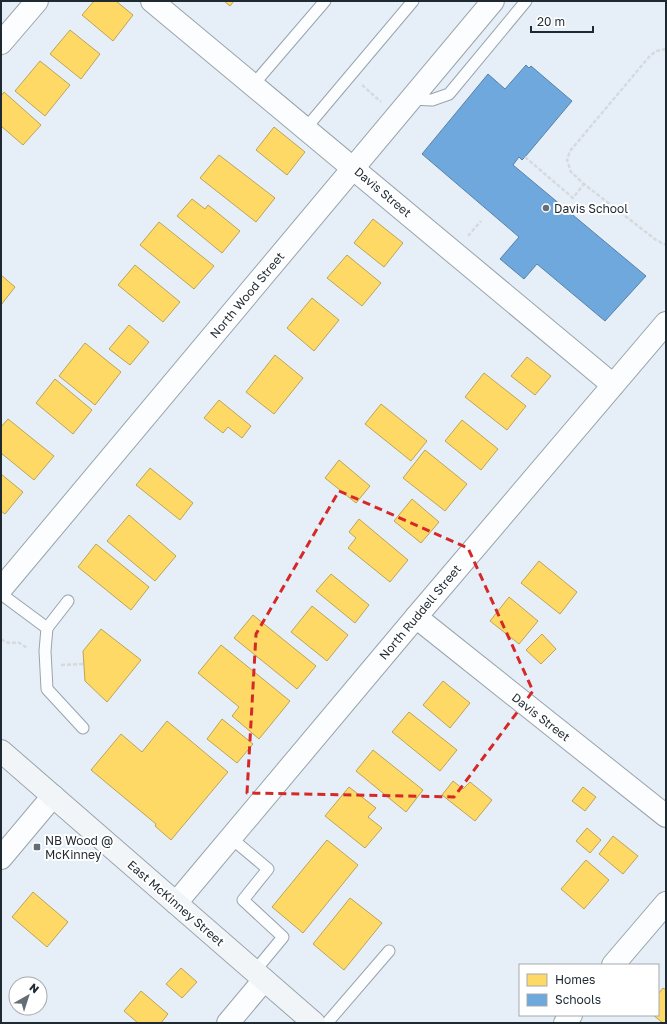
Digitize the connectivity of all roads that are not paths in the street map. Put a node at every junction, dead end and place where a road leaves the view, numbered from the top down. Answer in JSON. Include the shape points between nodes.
{"nodes":[{"id":1,"x":37,"y":1,"type":"edge"},
{"id":2,"x":152,"y":1,"type":"edge"},
{"id":3,"x":325,"y":1,"type":"edge"},
{"id":4,"x":413,"y":1,"type":"edge"},
{"id":5,"x":493,"y":1,"type":"edge"},
{"id":6,"x":526,"y":1,"type":"edge"},
{"id":7,"x":1,"y":44,"type":"edge"},
{"id":8,"x":253,"y":85,"type":"junction"},
{"id":9,"x":411,"y":99,"type":"junction"},
{"id":10,"x":306,"y":128,"type":"junction"},
{"id":11,"x":353,"y":168,"type":"junction"},
{"id":12,"x":666,"y":323,"type":"edge"},
{"id":13,"x":613,"y":384,"type":"junction"},
{"id":14,"x":1,"y":589,"type":"edge"},
{"id":15,"x":1,"y":594,"type":"edge"},
{"id":16,"x":68,"y":601,"type":"dead end"},
{"id":17,"x":416,"y":617,"type":"junction"},
{"id":18,"x":47,"y":628,"type":"junction"},
{"id":19,"x":83,"y":728,"type":"dead end"},
{"id":20,"x":1,"y":750,"type":"edge"},
{"id":21,"x":53,"y":796,"type":"junction"},
{"id":22,"x":666,"y":816,"type":"edge"},
{"id":23,"x":231,"y":838,"type":"junction"},
{"id":24,"x":1,"y":858,"type":"edge"},
{"id":25,"x":176,"y":902,"type":"junction"},
{"id":26,"x":666,"y":903,"type":"edge"},
{"id":27,"x":389,"y":951,"type":"dead end"},
{"id":28,"x":615,"y":964,"type":"edge"},
{"id":29,"x":259,"y":976,"type":"junction"},
{"id":30,"x":228,"y":1023,"type":"edge"},
{"id":31,"x":314,"y":1023,"type":"edge"},
{"id":32,"x":327,"y":1023,"type":"edge"}],
"edges":[{"from":1,"to":7,"type":"street"},
{"from":2,"to":8,"type":"street","name":"Davis Street"},
{"from":3,"to":8,"type":"lane"},
{"from":4,"to":10,"type":"lane"},
{"from":5,"to":9,"type":"street","name":"North Wood Street"},
{"from":6,"to":9,"type":"lane","via":[[449,94],[432,100]]},
{"from":8,"to":10,"type":"street","name":"Davis Street"},
{"from":9,"to":11,"type":"street","name":"North Wood Street"},
{"from":10,"to":11,"type":"street","name":"Davis Street"},
{"from":11,"to":13,"type":"street","name":"Davis Street"},
{"from":11,"to":14,"type":"street","name":"North Wood Street"},
{"from":12,"to":13,"type":"street","name":"North Ruddell Street"},
{"from":13,"to":17,"type":"street","name":"North Ruddell Street"},
{"from":15,"to":18,"type":"lane"},
{"from":16,"to":18,"type":"lane"},
{"from":17,"to":22,"type":"street","name":"Davis Street"},
{"from":17,"to":23,"type":"street","name":"North Ruddell Street"},
{"from":18,"to":19,"type":"lane","via":[[47,689]]},
{"from":20,"to":21,"type":"main road","name":"East McKinney Street"},
{"from":21,"to":24,"type":"street"},
{"from":21,"to":25,"type":"main road","name":"East McKinney Street"},
{"from":23,"to":25,"type":"street","name":"North Ruddell Street"},
{"from":23,"to":29,"type":"lane","via":[[268,869],[243,900],[283,937]]},
{"from":25,"to":29,"type":"main road","name":"East McKinney Street"},
{"from":26,"to":28,"type":"street"},
{"from":27,"to":32,"type":"lane"},
{"from":29,"to":30,"type":"street"},
{"from":29,"to":31,"type":"main road","name":"East McKinney Street"}]}
